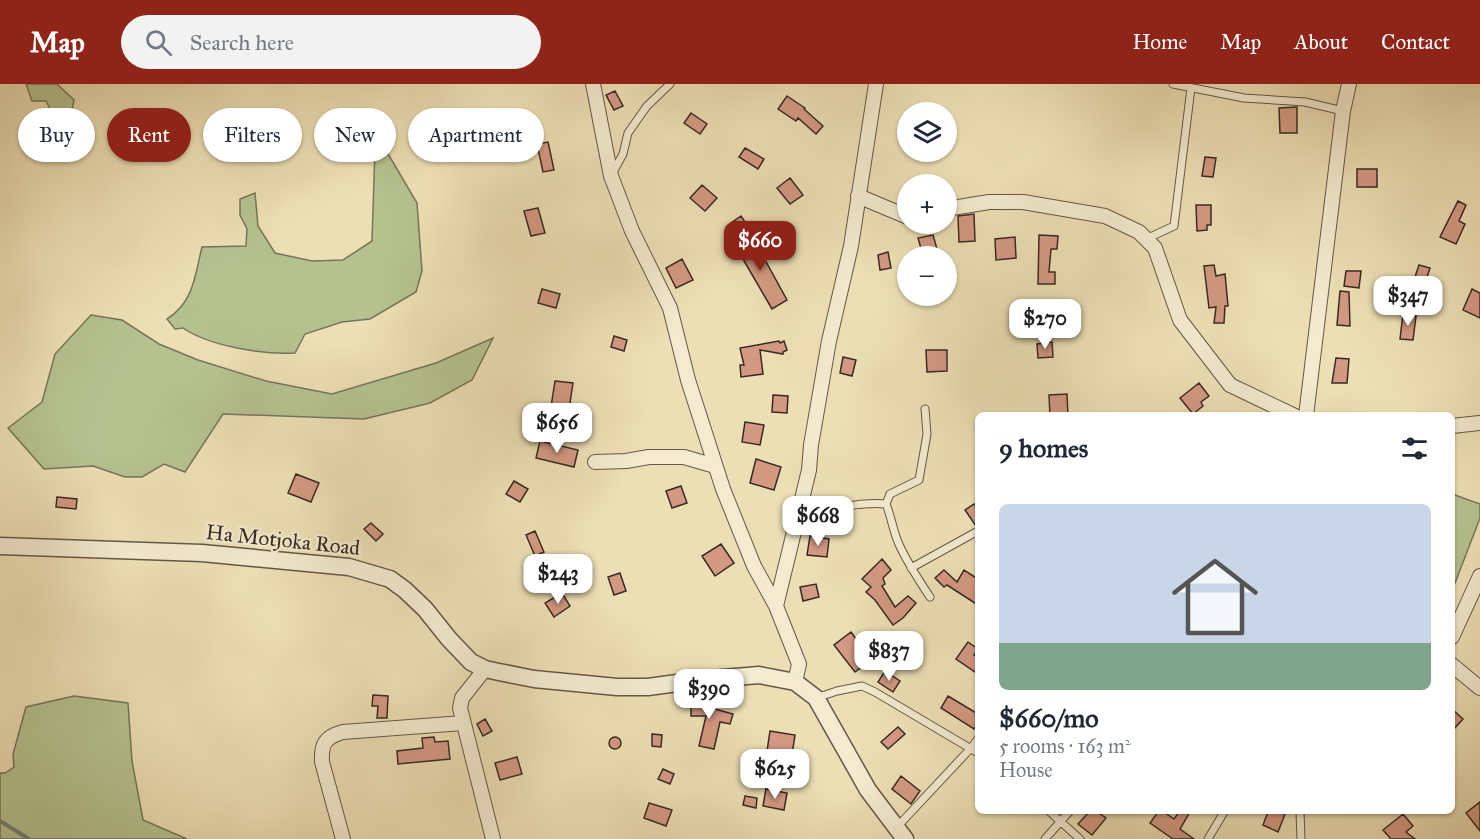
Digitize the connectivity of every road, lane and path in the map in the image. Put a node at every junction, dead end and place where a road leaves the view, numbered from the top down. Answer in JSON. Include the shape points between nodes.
{"nodes":[{"id":1,"x":593,"y":84,"type":"edge"},
{"id":2,"x":670,"y":84,"type":"edge"},
{"id":3,"x":876,"y":84,"type":"edge"},
{"id":4,"x":1173,"y":84,"type":"edge"},
{"id":5,"x":1349,"y":84,"type":"edge"},
{"id":6,"x":1191,"y":88,"type":"junction"},
{"id":7,"x":1343,"y":111,"type":"junction"},
{"id":8,"x":611,"y":176,"type":"junction"},
{"id":9,"x":858,"y":196,"type":"junction"},
{"id":10,"x":957,"y":207,"type":"edge"},
{"id":11,"x":897,"y":212,"type":"edge"},
{"id":12,"x":1146,"y":239,"type":"junction"},
{"id":13,"x":925,"y":409,"type":"dead end"},
{"id":14,"x":1287,"y":412,"type":"edge"},
{"id":15,"x":1306,"y":412,"type":"edge"},
{"id":16,"x":1480,"y":423,"type":"edge"},
{"id":17,"x":1455,"y":426,"type":"edge"},
{"id":18,"x":595,"y":462,"type":"dead end"},
{"id":19,"x":715,"y":466,"type":"junction"},
{"id":20,"x":886,"y":504,"type":"junction"},
{"id":21,"x":798,"y":517,"type":"junction"},
{"id":22,"x":975,"y":533,"type":"edge"},
{"id":23,"x":0,"y":546,"type":"edge"},
{"id":24,"x":911,"y":568,"type":"junction"},
{"id":25,"x":1480,"y":576,"type":"edge"},
{"id":26,"x":930,"y":597,"type":"dead end"},
{"id":27,"x":776,"y":606,"type":"junction"},
{"id":28,"x":1455,"y":631,"type":"edge"},
{"id":29,"x":1455,"y":667,"type":"edge"},
{"id":30,"x":485,"y":669,"type":"junction"},
{"id":31,"x":795,"y":682,"type":"junction"},
{"id":32,"x":1480,"y":688,"type":"edge"},
{"id":33,"x":816,"y":698,"type":"junction"},
{"id":34,"x":463,"y":723,"type":"junction"},
{"id":35,"x":975,"y":751,"type":"edge"},
{"id":36,"x":1052,"y":814,"type":"edge"},
{"id":37,"x":1067,"y":814,"type":"edge"},
{"id":38,"x":1223,"y":814,"type":"edge"},
{"id":39,"x":1300,"y":814,"type":"edge"},
{"id":40,"x":1060,"y":822,"type":"junction"},
{"id":41,"x":901,"y":833,"type":"edge"},
{"id":42,"x":343,"y":839,"type":"edge"},
{"id":43,"x":493,"y":839,"type":"edge"},
{"id":44,"x":1045,"y":839,"type":"edge"},
{"id":45,"x":1080,"y":839,"type":"edge"},
{"id":46,"x":1208,"y":839,"type":"edge"},
{"id":47,"x":1301,"y":839,"type":"edge"}],
"edges":[{"from":1,"to":8,"type":"street"},
{"from":2,"to":8,"type":"lane","via":[[647,106],[628,133],[623,154]]},
{"from":3,"to":9,"type":"street"},
{"from":4,"to":6,"type":"lane"},
{"from":5,"to":7,"type":"street"},
{"from":6,"to":7,"type":"lane","via":[[1244,98],[1305,102]]},
{"from":6,"to":12,"type":"lane","via":[[1174,226]]},
{"from":7,"to":15,"type":"street"},
{"from":8,"to":19,"type":"street","via":[[632,231],[670,308]]},
{"from":9,"to":11,"type":"street"},
{"from":9,"to":21,"type":"street"},
{"from":10,"to":12,"type":"street","via":[[1023,202],[1106,216]]},
{"from":12,"to":14,"type":"street","via":[[1155,248],[1180,320],[1230,385]]},
{"from":13,"to":20,"type":"lane","via":[[927,434],[919,480],[890,494]]},
{"from":16,"to":17,"type":"street"},
{"from":18,"to":19,"type":"street","via":[[684,457]]},
{"from":19,"to":27,"type":"street","via":[[754,566]]},
{"from":20,"to":21,"type":"lane","via":[[873,502]]},
{"from":20,"to":24,"type":"lane"},
{"from":21,"to":27,"type":"street"},
{"from":22,"to":24,"type":"lane"},
{"from":23,"to":30,"type":"street","name":"Ha Motjoka Road","via":[[202,553],[371,572],[405,590],[462,654]]},
{"from":24,"to":26,"type":"lane"},
{"from":25,"to":28,"type":"street"},
{"from":27,"to":31,"type":"street","via":[[799,664]]},
{"from":29,"to":32,"type":"street"},
{"from":30,"to":31,"type":"street","name":"Ha Motjoka Road","via":[[534,679],[617,687],[759,675]]},
{"from":30,"to":34,"type":"street","via":[[462,698]]},
{"from":31,"to":33,"type":"street","name":"Ha Motjoka Road"},
{"from":33,"to":35,"type":"lane","via":[[862,686]]},
{"from":33,"to":41,"type":"street","name":"Ha Motjoka Road","via":[[868,790]]},
{"from":34,"to":42,"type":"street","via":[[331,735],[321,750],[322,762]]},
{"from":34,"to":43,"type":"street"},
{"from":35,"to":41,"type":"lane"},
{"from":36,"to":40,"type":"lane"},
{"from":37,"to":40,"type":"lane"},
{"from":38,"to":46,"type":"lane"},
{"from":39,"to":47,"type":"lane"},
{"from":40,"to":44,"type":"lane"},
{"from":40,"to":45,"type":"lane"}]}
